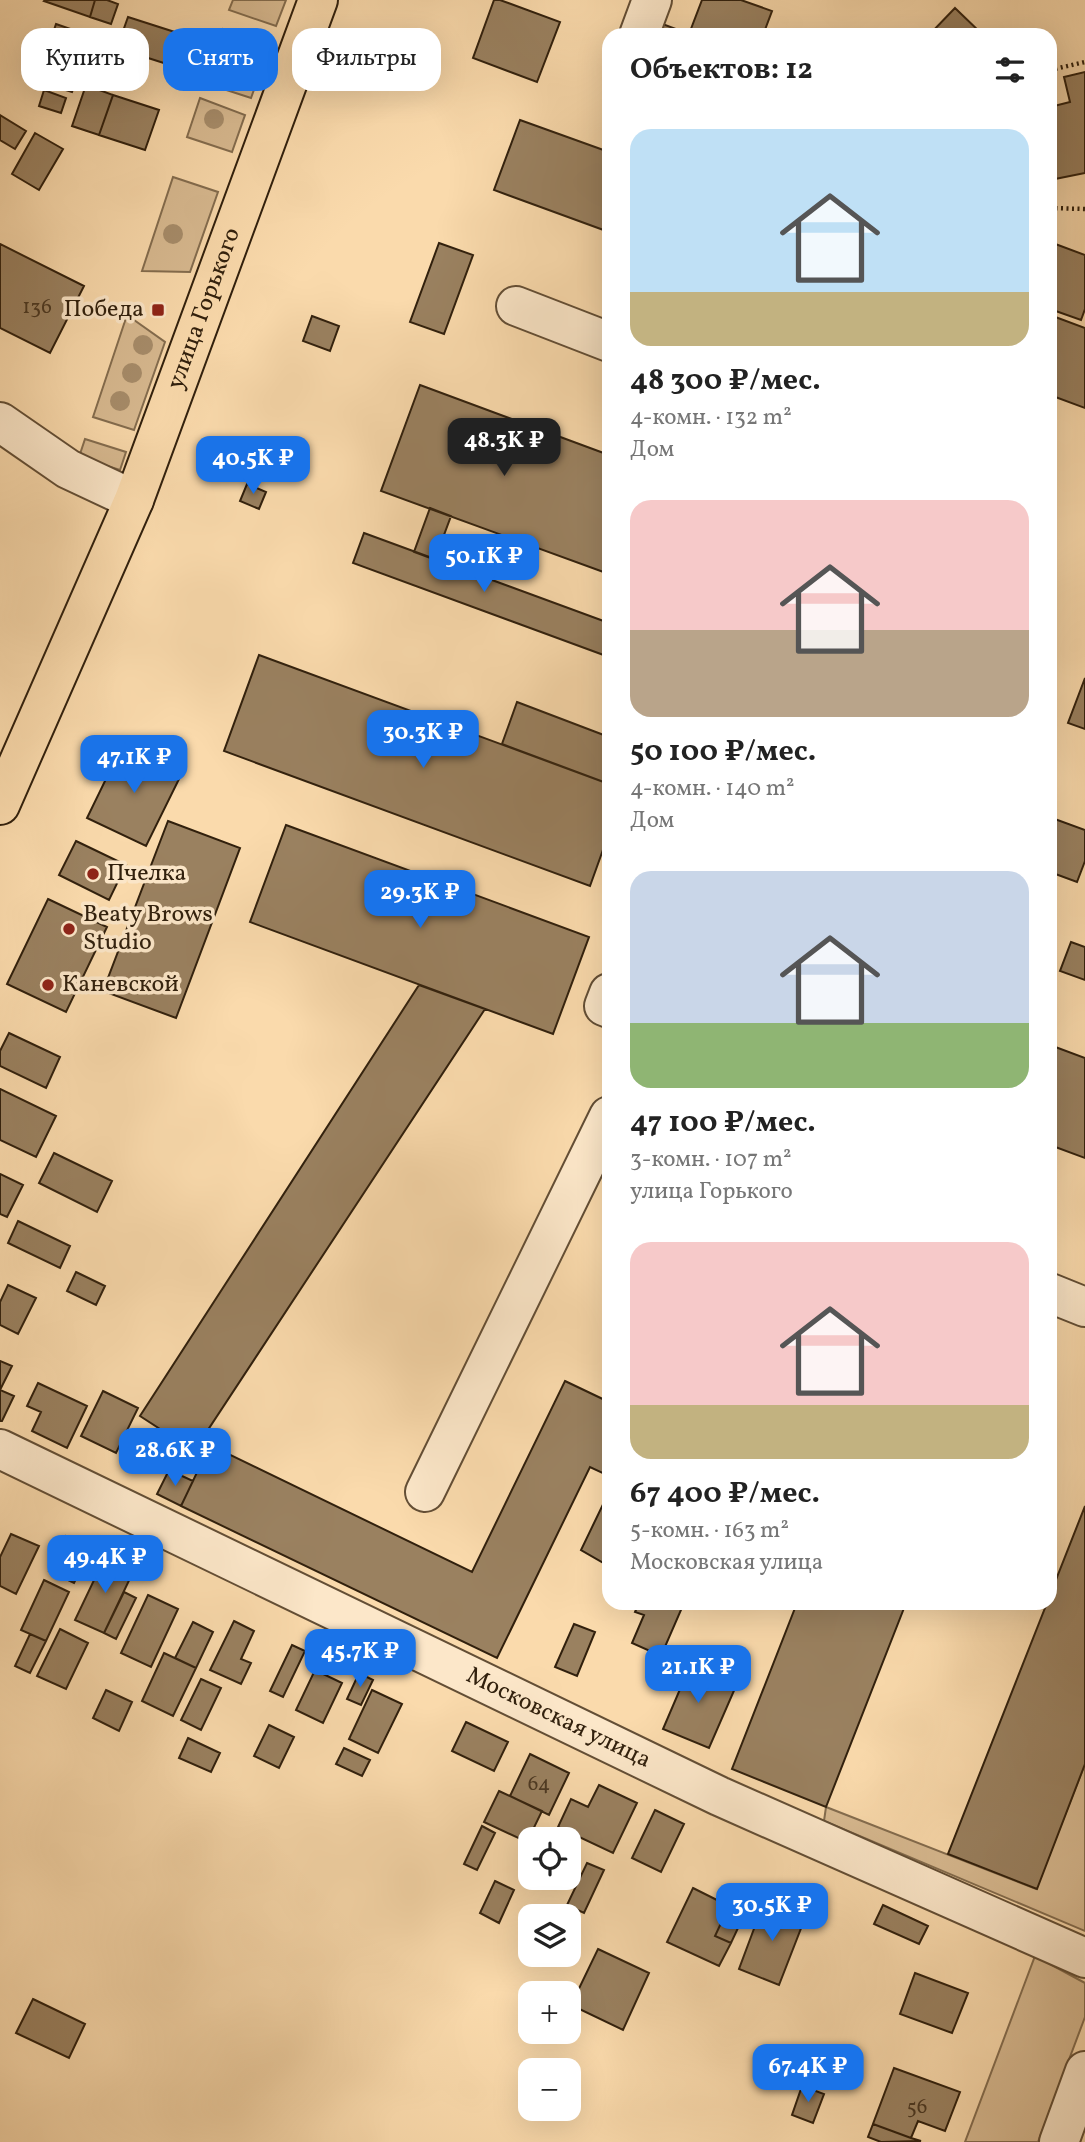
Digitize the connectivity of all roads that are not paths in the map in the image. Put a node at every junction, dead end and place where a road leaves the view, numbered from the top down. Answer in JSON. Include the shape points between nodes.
{"nodes":[{"id":1,"x":318,"y":0,"type":"edge"},
{"id":2,"x":652,"y":0,"type":"edge"},
{"id":3,"x":642,"y":28,"type":"edge"},
{"id":4,"x":516,"y":306,"type":"dead end"},
{"id":5,"x":602,"y":339,"type":"edge"},
{"id":6,"x":0,"y":422,"type":"edge"},
{"id":7,"x":134,"y":500,"type":"junction"},
{"id":8,"x":0,"y":805,"type":"edge"},
{"id":9,"x":602,"y":1130,"type":"edge"},
{"id":10,"x":1057,"y":1296,"type":"edge"},
{"id":11,"x":1085,"y":1307,"type":"edge"},
{"id":12,"x":0,"y":1449,"type":"edge"},
{"id":13,"x":425,"y":1492,"type":"dead end"},
{"id":14,"x":1085,"y":1958,"type":"edge"},
{"id":15,"x":1085,"y":2073,"type":"edge"},
{"id":16,"x":1059,"y":2142,"type":"edge"}],
"edges":[{"from":1,"to":7,"type":"main road","name":"улица Горького"},
{"from":2,"to":3,"type":"street"},
{"from":4,"to":5,"type":"street"},
{"from":6,"to":7,"type":"street","via":[[68,469]]},
{"from":7,"to":8,"type":"main road","name":"улица Горького"},
{"from":9,"to":13,"type":"street"},
{"from":10,"to":11,"type":"street"},
{"from":12,"to":14,"type":"street","name":"Московская улица","via":[[719,1796]]},
{"from":15,"to":16,"type":"street"}]}
